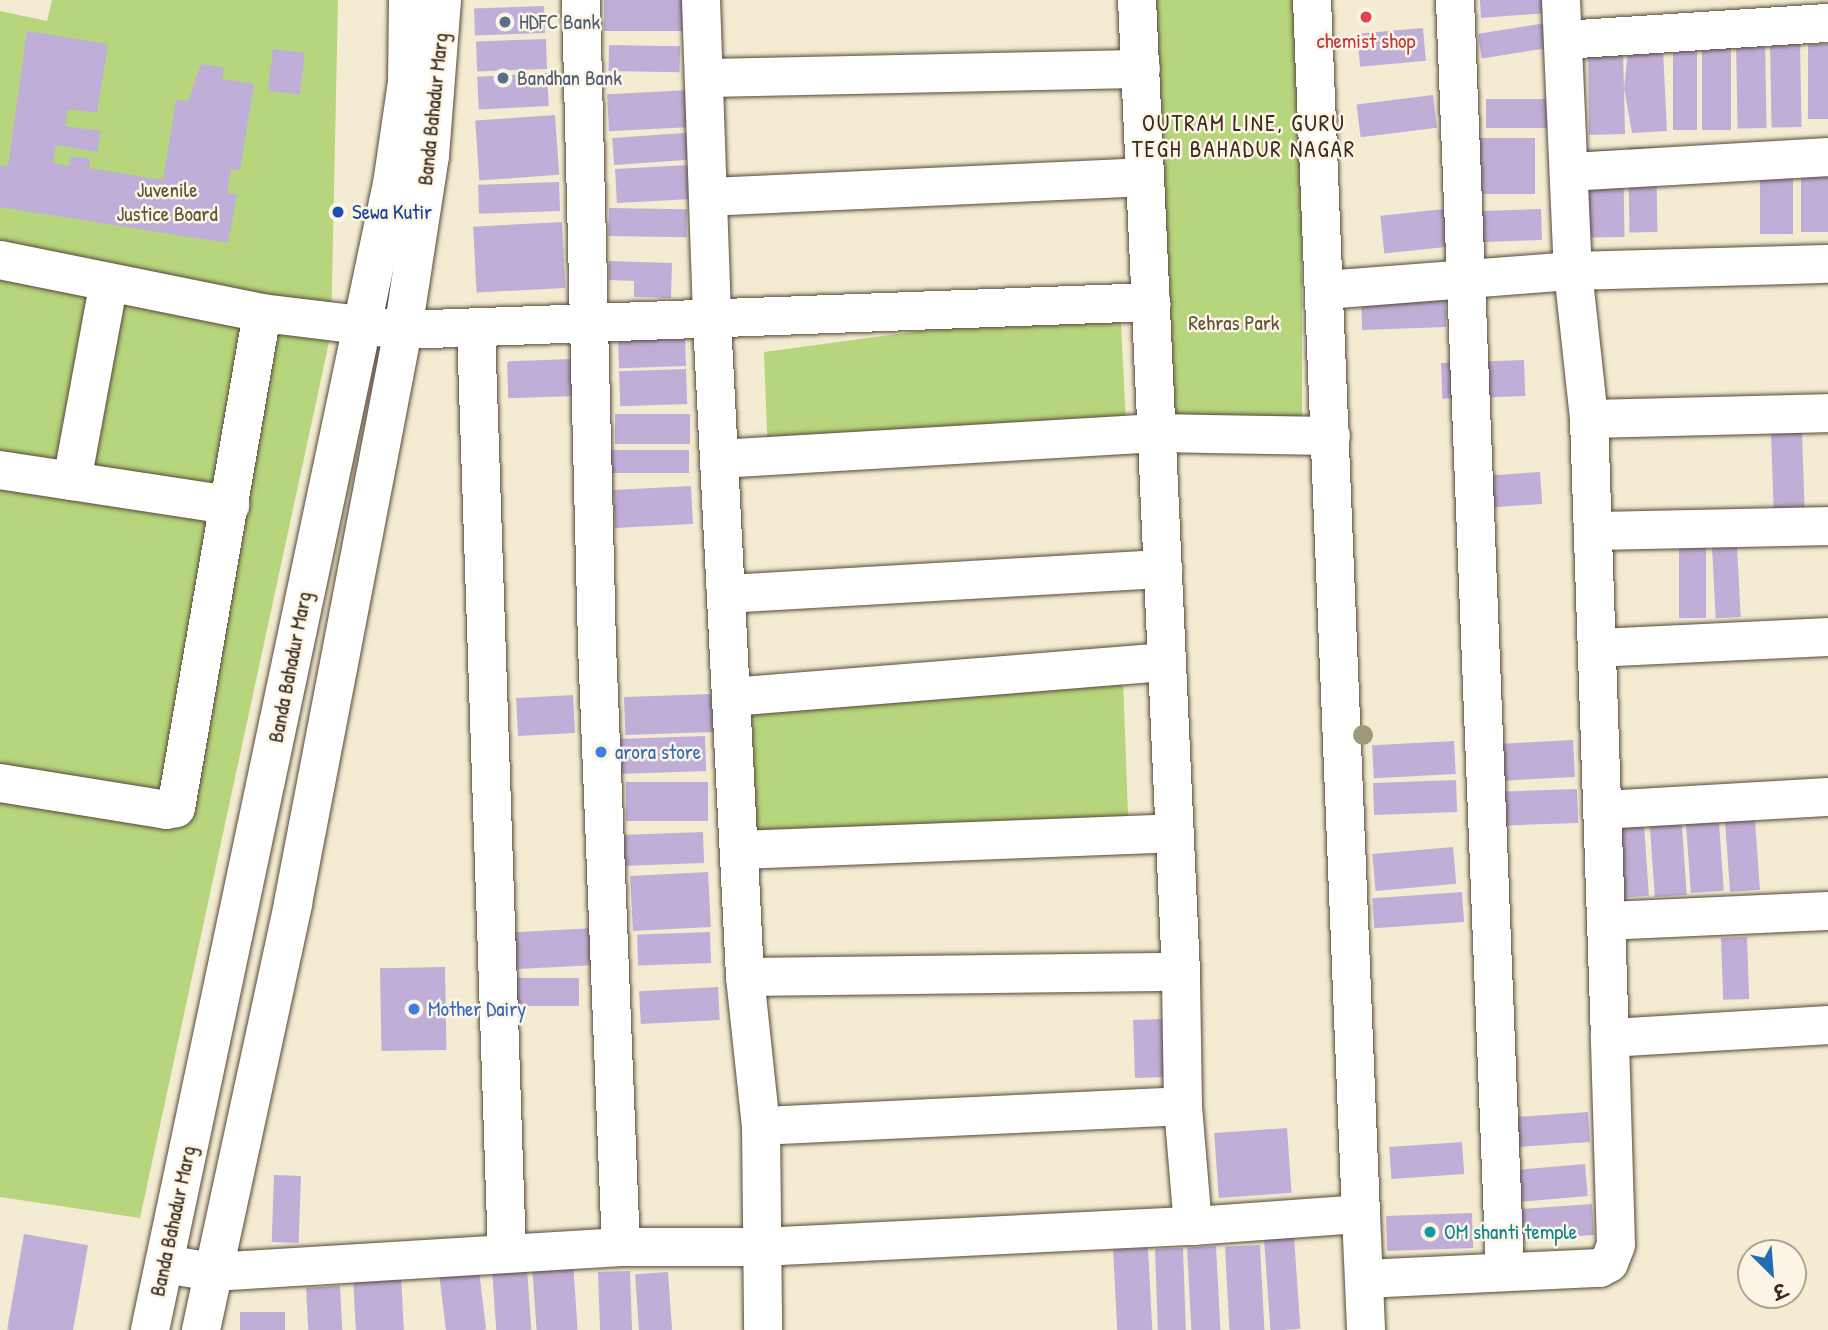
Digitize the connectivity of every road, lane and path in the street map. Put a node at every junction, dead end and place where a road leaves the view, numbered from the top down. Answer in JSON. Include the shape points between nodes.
{"nodes":[{"id":1,"x":408,"y":0,"type":"edge"},
{"id":2,"x":442,"y":0,"type":"edge"},
{"id":3,"x":581,"y":0,"type":"edge"},
{"id":4,"x":701,"y":0,"type":"edge"},
{"id":5,"x":1138,"y":0,"type":"edge"},
{"id":6,"x":1312,"y":0,"type":"edge"},
{"id":7,"x":1455,"y":0,"type":"edge"},
{"id":8,"x":1561,"y":0,"type":"edge"},
{"id":9,"x":1828,"y":23,"type":"edge"},
{"id":10,"x":1563,"y":40,"type":"junction"},
{"id":11,"x":1141,"y":69,"type":"junction"},
{"id":12,"x":704,"y":78,"type":"junction"},
{"id":13,"x":1828,"y":157,"type":"edge"},
{"id":14,"x":1569,"y":172,"type":"junction"},
{"id":15,"x":1145,"y":177,"type":"junction"},
{"id":16,"x":708,"y":197,"type":"junction"},
{"id":17,"x":0,"y":260,"type":"edge"},
{"id":18,"x":1828,"y":264,"type":"edge"},
{"id":19,"x":1573,"y":271,"type":"junction"},
{"id":20,"x":1467,"y":278,"type":"junction"},
{"id":21,"x":110,"y":282,"type":"junction"},
{"id":22,"x":1325,"y":289,"type":"junction"},
{"id":23,"x":1151,"y":302,"type":"junction"},
{"id":24,"x":262,"y":313,"type":"junction"},
{"id":25,"x":712,"y":320,"type":"junction"},
{"id":26,"x":360,"y":323,"type":"junction"},
{"id":27,"x":590,"y":325,"type":"junction"},
{"id":28,"x":476,"y":329,"type":"junction"},
{"id":29,"x":403,"y":330,"type":"junction"},
{"id":30,"x":1828,"y":413,"type":"edge"},
{"id":31,"x":1589,"y":419,"type":"junction"},
{"id":32,"x":1157,"y":433,"type":"junction"},
{"id":33,"x":1331,"y":436,"type":"junction"},
{"id":34,"x":719,"y":459,"type":"junction"},
{"id":35,"x":0,"y":470,"type":"edge"},
{"id":36,"x":72,"y":481,"type":"junction"},
{"id":37,"x":230,"y":505,"type":"junction"},
{"id":38,"x":1828,"y":526,"type":"edge"},
{"id":39,"x":1592,"y":531,"type":"junction"},
{"id":40,"x":1163,"y":569,"type":"junction"},
{"id":41,"x":726,"y":594,"type":"junction"},
{"id":42,"x":1828,"y":636,"type":"edge"},
{"id":43,"x":1597,"y":648,"type":"junction"},
{"id":44,"x":1167,"y":662,"type":"junction"},
{"id":45,"x":731,"y":696,"type":"junction"},
{"id":46,"x":0,"y":783,"type":"edge"},
{"id":47,"x":1828,"y":797,"type":"edge"},
{"id":48,"x":1602,"y":810,"type":"junction"},
{"id":49,"x":1175,"y":833,"type":"junction"},
{"id":50,"x":739,"y":850,"type":"junction"},
{"id":51,"x":1828,"y":911,"type":"edge"},
{"id":52,"x":1606,"y":921,"type":"junction"},
{"id":53,"x":1181,"y":972,"type":"junction"},
{"id":54,"x":745,"y":977,"type":"junction"},
{"id":55,"x":1828,"y":1025,"type":"edge"},
{"id":56,"x":1610,"y":1038,"type":"junction"},
{"id":57,"x":1183,"y":1107,"type":"junction"},
{"id":58,"x":761,"y":1126,"type":"junction"},
{"id":59,"x":1361,"y":1214,"type":"junction"},
{"id":60,"x":1193,"y":1226,"type":"junction"},
{"id":61,"x":621,"y":1247,"type":"junction"},
{"id":62,"x":759,"y":1247,"type":"junction"},
{"id":63,"x":507,"y":1253,"type":"junction"},
{"id":64,"x":164,"y":1264,"type":"junction"},
{"id":65,"x":213,"y":1272,"type":"junction"},
{"id":66,"x":1505,"y":1272,"type":"junction"},
{"id":67,"x":1364,"y":1279,"type":"junction"},
{"id":68,"x":150,"y":1330,"type":"edge"},
{"id":69,"x":201,"y":1330,"type":"edge"},
{"id":70,"x":763,"y":1330,"type":"edge"},
{"id":71,"x":1366,"y":1330,"type":"edge"}],
"edges":[{"from":1,"to":26,"type":"street","name":"Banda Bahadur Marg","via":[[407,83],[396,158]]},
{"from":2,"to":29,"type":"street","name":"Banda Bahadur Marg","via":[[430,156]]},
{"from":3,"to":27,"type":"street"},
{"from":4,"to":12,"type":"street"},
{"from":5,"to":11,"type":"street"},
{"from":6,"to":22,"type":"street"},
{"from":7,"to":20,"type":"street"},
{"from":8,"to":10,"type":"street"},
{"from":9,"to":10,"type":"street"},
{"from":10,"to":14,"type":"street"},
{"from":11,"to":12,"type":"street"},
{"from":11,"to":15,"type":"street"},
{"from":12,"to":16,"type":"street"},
{"from":13,"to":14,"type":"street"},
{"from":14,"to":19,"type":"street"},
{"from":15,"to":16,"type":"street"},
{"from":15,"to":23,"type":"street"},
{"from":16,"to":25,"type":"street"},
{"from":17,"to":21,"type":"street"},
{"from":18,"to":19,"type":"street"},
{"from":19,"to":20,"type":"street"},
{"from":19,"to":31,"type":"street"},
{"from":20,"to":22,"type":"street"},
{"from":20,"to":66,"type":"street"},
{"from":21,"to":24,"type":"street"},
{"from":21,"to":36,"type":"street"},
{"from":22,"to":33,"type":"street"},
{"from":23,"to":25,"type":"street"},
{"from":23,"to":32,"type":"street"},
{"from":24,"to":26,"type":"street"},
{"from":24,"to":37,"type":"street"},
{"from":25,"to":27,"type":"street"},
{"from":25,"to":34,"type":"street"},
{"from":26,"to":29,"type":"street"},
{"from":26,"to":64,"type":"street","name":"Banda Bahadur Marg"},
{"from":27,"to":28,"type":"street"},
{"from":27,"to":61,"type":"street","via":[[597,645]]},
{"from":28,"to":29,"type":"street"},
{"from":28,"to":63,"type":"street"},
{"from":29,"to":65,"type":"street","name":"Banda Bahadur Marg","via":[[293,903]]},
{"from":30,"to":31,"type":"street"},
{"from":31,"to":39,"type":"street"},
{"from":32,"to":33,"type":"street"},
{"from":32,"to":34,"type":"street"},
{"from":32,"to":40,"type":"street"},
{"from":33,"to":59,"type":"street"},
{"from":34,"to":41,"type":"street"},
{"from":35,"to":36,"type":"street"},
{"from":36,"to":37,"type":"street"},
{"from":37,"to":46,"type":"street","via":[[176,808]]},
{"from":38,"to":39,"type":"street"},
{"from":39,"to":43,"type":"street"},
{"from":40,"to":41,"type":"street"},
{"from":40,"to":44,"type":"street"},
{"from":41,"to":45,"type":"street"},
{"from":42,"to":43,"type":"street"},
{"from":43,"to":48,"type":"street"},
{"from":44,"to":45,"type":"street"},
{"from":44,"to":49,"type":"street"},
{"from":45,"to":50,"type":"street"},
{"from":47,"to":48,"type":"street"},
{"from":48,"to":52,"type":"street"},
{"from":49,"to":50,"type":"street"},
{"from":49,"to":53,"type":"street"},
{"from":50,"to":54,"type":"street"},
{"from":51,"to":52,"type":"street"},
{"from":52,"to":56,"type":"street"},
{"from":53,"to":54,"type":"street"},
{"from":53,"to":57,"type":"street"},
{"from":54,"to":58,"type":"street"},
{"from":55,"to":56,"type":"street"},
{"from":56,"to":66,"type":"street","via":[[1613,1255],[1600,1268]]},
{"from":57,"to":58,"type":"street"},
{"from":57,"to":60,"type":"street"},
{"from":58,"to":62,"type":"street"},
{"from":59,"to":60,"type":"street"},
{"from":59,"to":67,"type":"street"},
{"from":60,"to":62,"type":"street"},
{"from":61,"to":62,"type":"street"},
{"from":61,"to":63,"type":"street"},
{"from":62,"to":70,"type":"street"},
{"from":63,"to":65,"type":"street"},
{"from":64,"to":65,"type":"street"},
{"from":64,"to":68,"type":"street","name":"Banda Bahadur Marg"},
{"from":65,"to":69,"type":"street","name":"Banda Bahadur Marg"},
{"from":66,"to":67,"type":"street"},
{"from":67,"to":71,"type":"street"}]}
